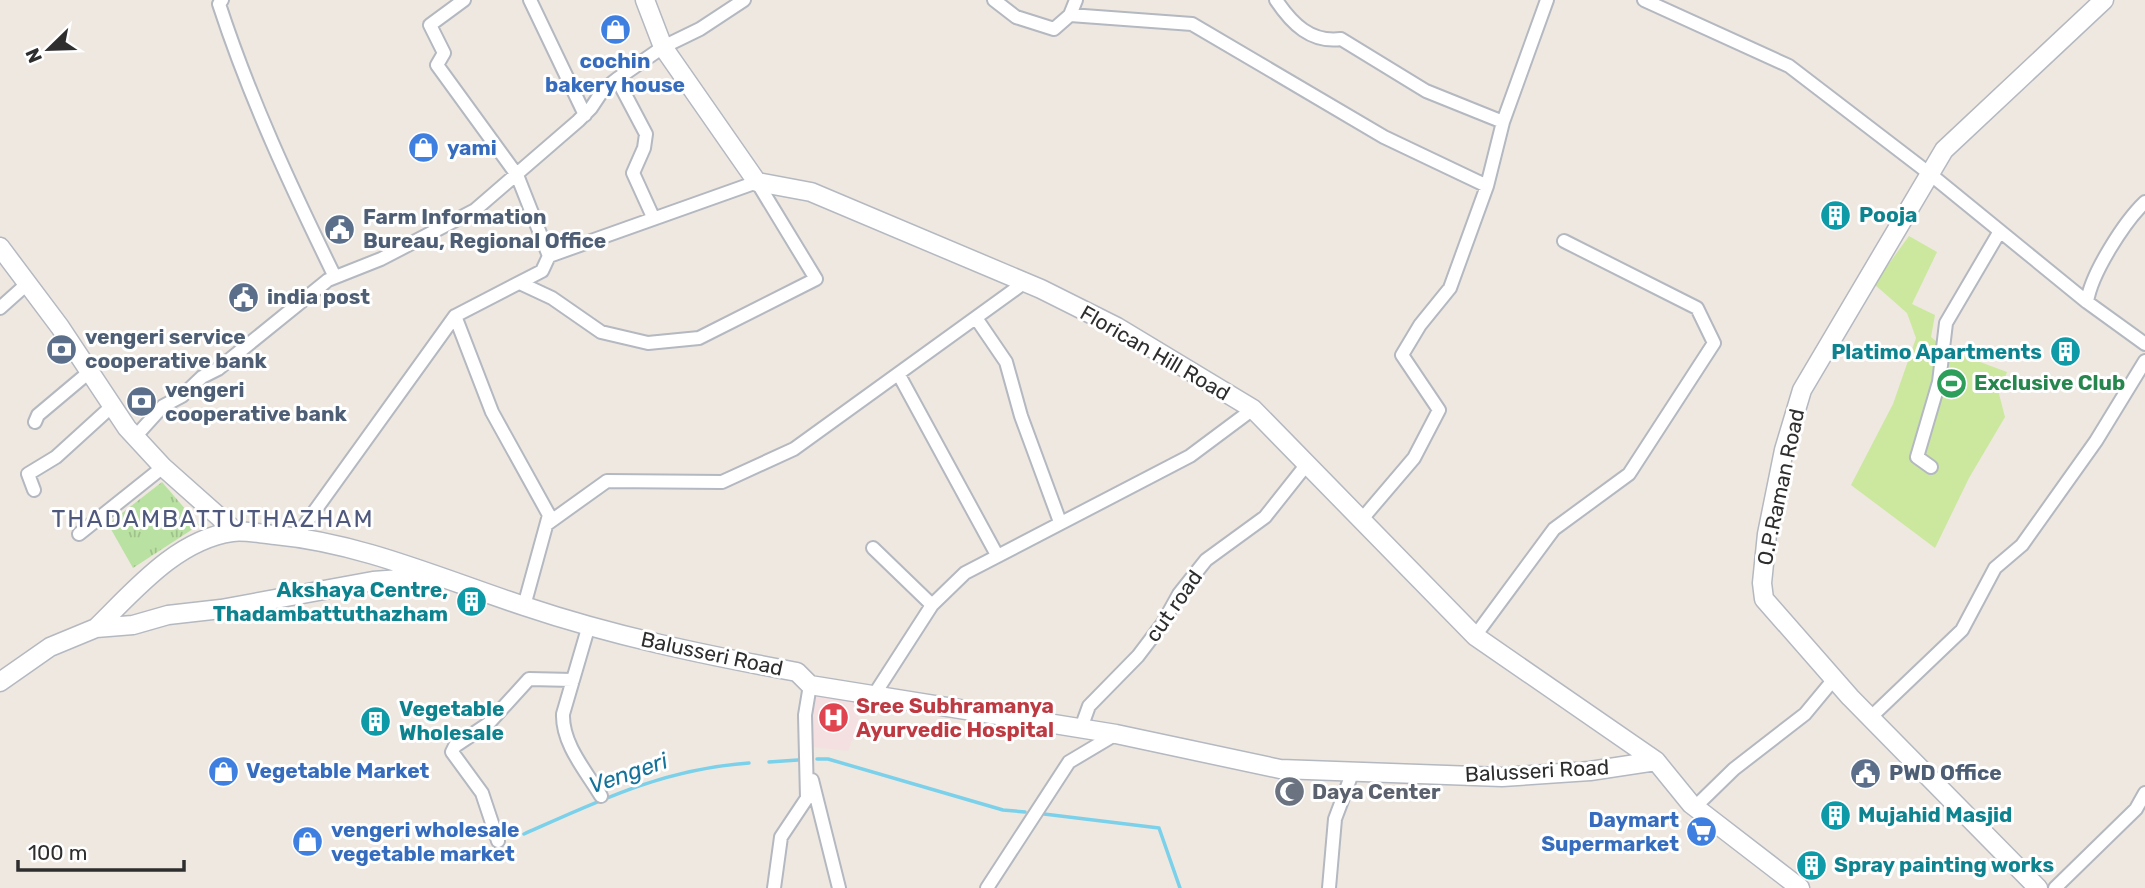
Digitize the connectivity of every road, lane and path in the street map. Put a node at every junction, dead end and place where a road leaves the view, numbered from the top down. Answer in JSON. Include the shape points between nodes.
{"nodes":[{"id":1,"x":222,"y":0,"type":"edge"},
{"id":2,"x":464,"y":0,"type":"edge"},
{"id":3,"x":530,"y":0,"type":"edge"},
{"id":4,"x":645,"y":0,"type":"edge"},
{"id":5,"x":744,"y":0,"type":"edge"},
{"id":6,"x":994,"y":0,"type":"edge"},
{"id":7,"x":1076,"y":0,"type":"edge"},
{"id":8,"x":1276,"y":0,"type":"edge"},
{"id":9,"x":1547,"y":0,"type":"edge"},
{"id":10,"x":1644,"y":0,"type":"edge"},
{"id":11,"x":2104,"y":0,"type":"edge"},
{"id":12,"x":1070,"y":15,"type":"junction"},
{"id":13,"x":663,"y":47,"type":"junction"},
{"id":14,"x":617,"y":79,"type":"junction"},
{"id":15,"x":585,"y":115,"type":"junction"},
{"id":16,"x":1503,"y":122,"type":"junction"},
{"id":17,"x":1930,"y":174,"type":"junction"},
{"id":18,"x":517,"y":175,"type":"junction"},
{"id":19,"x":757,"y":182,"type":"junction"},
{"id":20,"x":1487,"y":186,"type":"junction"},
{"id":21,"x":2145,"y":202,"type":"edge"},
{"id":22,"x":653,"y":217,"type":"junction"},
{"id":23,"x":2000,"y":231,"type":"junction"},
{"id":24,"x":1564,"y":240,"type":"dead end"},
{"id":25,"x":0,"y":247,"type":"edge"},
{"id":26,"x":549,"y":256,"type":"junction"},
{"id":27,"x":335,"y":277,"type":"junction"},
{"id":28,"x":1025,"y":282,"type":"junction"},
{"id":29,"x":27,"y":283,"type":"junction"},
{"id":30,"x":522,"y":284,"type":"junction"},
{"id":31,"x":2087,"y":302,"type":"junction"},
{"id":32,"x":0,"y":308,"type":"edge"},
{"id":33,"x":456,"y":316,"type":"junction"},
{"id":34,"x":976,"y":318,"type":"junction"},
{"id":35,"x":2145,"y":344,"type":"edge"},
{"id":36,"x":2145,"y":361,"type":"edge"},
{"id":37,"x":88,"y":373,"type":"junction"},
{"id":38,"x":899,"y":375,"type":"junction"},
{"id":39,"x":111,"y":407,"type":"junction"},
{"id":40,"x":1253,"y":409,"type":"junction"},
{"id":41,"x":35,"y":422,"type":"dead end"},
{"id":42,"x":135,"y":437,"type":"junction"},
{"id":43,"x":1307,"y":464,"type":"junction"},
{"id":44,"x":163,"y":467,"type":"junction"},
{"id":45,"x":1931,"y":467,"type":"dead end"},
{"id":46,"x":34,"y":490,"type":"dead end"},
{"id":47,"x":1362,"y":519,"type":"junction"},
{"id":48,"x":1060,"y":522,"type":"junction"},
{"id":49,"x":547,"y":524,"type":"junction"},
{"id":50,"x":235,"y":531,"type":"junction"},
{"id":51,"x":79,"y":534,"type":"dead end"},
{"id":52,"x":296,"y":537,"type":"junction"},
{"id":53,"x":873,"y":548,"type":"dead end"},
{"id":54,"x":997,"y":555,"type":"junction"},
{"id":55,"x":442,"y":576,"type":"junction"},
{"id":56,"x":932,"y":605,"type":"junction"},
{"id":57,"x":524,"y":606,"type":"junction"},
{"id":58,"x":589,"y":625,"type":"junction"},
{"id":59,"x":96,"y":628,"type":"junction"},
{"id":60,"x":1475,"y":636,"type":"junction"},
{"id":61,"x":1834,"y":679,"type":"junction"},
{"id":62,"x":573,"y":680,"type":"junction"},
{"id":63,"x":0,"y":682,"type":"edge"},
{"id":64,"x":810,"y":685,"type":"junction"},
{"id":65,"x":874,"y":695,"type":"junction"},
{"id":66,"x":1871,"y":717,"type":"junction"},
{"id":67,"x":1081,"y":728,"type":"junction"},
{"id":68,"x":1116,"y":734,"type":"junction"},
{"id":69,"x":1656,"y":761,"type":"junction"},
{"id":70,"x":808,"y":762,"type":"junction"},
{"id":71,"x":1353,"y":771,"type":"junction"},
{"id":72,"x":2145,"y":793,"type":"edge"},
{"id":73,"x":601,"y":796,"type":"dead end"},
{"id":74,"x":1695,"y":807,"type":"junction"},
{"id":75,"x":498,"y":841,"type":"dead end"},
{"id":76,"x":774,"y":888,"type":"edge"},
{"id":77,"x":839,"y":888,"type":"edge"},
{"id":78,"x":987,"y":888,"type":"edge"},
{"id":79,"x":1329,"y":888,"type":"edge"},
{"id":80,"x":1800,"y":888,"type":"edge"},
{"id":81,"x":2038,"y":888,"type":"edge"},
{"id":82,"x":2055,"y":888,"type":"edge"}],
"edges":[{"from":1,"to":27,"type":"street","via":[[219,4],[245,83]]},
{"from":2,"to":18,"type":"street","via":[[430,25],[444,53],[437,65]]},
{"from":3,"to":15,"type":"street"},
{"from":4,"to":13,"type":"street"},
{"from":5,"to":13,"type":"street"},
{"from":6,"to":12,"type":"street","via":[[1016,17],[1054,29]]},
{"from":7,"to":12,"type":"street"},
{"from":8,"to":16,"type":"street","via":[[1291,23],[1325,41],[1341,39],[1426,91]]},
{"from":9,"to":16,"type":"street"},
{"from":10,"to":17,"type":"street","via":[[1789,66]]},
{"from":11,"to":17,"type":"street","name":"O.P.Raman Road","via":[[1944,150]]},
{"from":12,"to":20,"type":"street","via":[[1192,24],[1384,137]]},
{"from":13,"to":14,"type":"street"},
{"from":13,"to":19,"type":"street"},
{"from":14,"to":15,"type":"street"},
{"from":14,"to":22,"type":"street","via":[[646,134],[633,173]]},
{"from":15,"to":18,"type":"street"},
{"from":16,"to":20,"type":"street"},
{"from":17,"to":23,"type":"street"},
{"from":17,"to":61,"type":"street","name":"O.P.Raman Road","via":[[1802,390],[1770,522],[1764,599]]},
{"from":18,"to":26,"type":"street"},
{"from":18,"to":27,"type":"street","via":[[475,210],[382,259]]},
{"from":19,"to":22,"type":"street"},
{"from":19,"to":28,"type":"street","name":"Florican Hill Road","via":[[811,192]]},
{"from":19,"to":30,"type":"street","via":[[816,279],[699,338],[648,343],[601,332],[552,298]]},
{"from":20,"to":47,"type":"street","via":[[1450,288],[1402,355],[1439,410],[1414,458]]},
{"from":21,"to":31,"type":"street","via":[[2089,287]]},
{"from":22,"to":26,"type":"street"},
{"from":23,"to":31,"type":"street"},
{"from":23,"to":45,"type":"street","via":[[1946,323],[1939,382],[1917,457]]},
{"from":24,"to":60,"type":"street","via":[[1697,308],[1714,342],[1629,474],[1554,529]]},
{"from":25,"to":29,"type":"street"},
{"from":26,"to":30,"type":"street","via":[[542,271]]},
{"from":27,"to":42,"type":"street","via":[[163,406]]},
{"from":28,"to":34,"type":"street"},
{"from":28,"to":40,"type":"street","name":"Florican Hill Road","via":[[1117,327]]},
{"from":29,"to":32,"type":"street"},
{"from":29,"to":37,"type":"street"},
{"from":30,"to":33,"type":"street"},
{"from":31,"to":35,"type":"street"},
{"from":33,"to":49,"type":"street","via":[[492,412],[549,515]]},
{"from":33,"to":52,"type":"street"},
{"from":34,"to":38,"type":"street"},
{"from":34,"to":48,"type":"street","via":[[1006,362]]},
{"from":36,"to":66,"type":"street","via":[[2096,442],[2022,545],[1995,568],[1962,630]]},
{"from":37,"to":39,"type":"street"},
{"from":37,"to":41,"type":"street"},
{"from":38,"to":49,"type":"street","via":[[794,449],[722,482],[607,481]]},
{"from":38,"to":54,"type":"street"},
{"from":39,"to":42,"type":"street"},
{"from":39,"to":46,"type":"street","via":[[56,457],[28,474]]},
{"from":40,"to":43,"type":"street","name":"Florican Hill Road"},
{"from":40,"to":48,"type":"street","via":[[1190,456]]},
{"from":42,"to":44,"type":"street"},
{"from":43,"to":47,"type":"street","name":"Florican Hill Road"},
{"from":43,"to":67,"type":"street","name":"cut road","via":[[1265,517],[1206,560],[1138,656],[1089,706]]},
{"from":44,"to":50,"type":"street"},
{"from":44,"to":51,"type":"street"},
{"from":47,"to":60,"type":"street","name":"Florican Hill Road"},
{"from":48,"to":54,"type":"street"},
{"from":49,"to":57,"type":"street"},
{"from":50,"to":52,"type":"street","name":"Balusseri Road"},
{"from":50,"to":59,"type":"street","name":"Balusseri Road","via":[[190,546],[151,574]]},
{"from":52,"to":55,"type":"street","name":"Balusseri Road"},
{"from":53,"to":56,"type":"street"},
{"from":54,"to":56,"type":"street","via":[[965,573]]},
{"from":55,"to":57,"type":"street","name":"Balusseri Road"},
{"from":55,"to":59,"type":"street","via":[[373,581]]},
{"from":56,"to":65,"type":"street"},
{"from":57,"to":58,"type":"street","name":"Balusseri Road"},
{"from":58,"to":62,"type":"street"},
{"from":58,"to":64,"type":"street","name":"Balusseri Road","via":[[666,647],[797,672]]},
{"from":59,"to":63,"type":"street","via":[[50,647]]},
{"from":60,"to":69,"type":"street","name":"Florican Hill Road"},
{"from":61,"to":66,"type":"street","name":"O.P.Raman Road"},
{"from":61,"to":74,"type":"street","via":[[1805,714],[1734,769]]},
{"from":62,"to":73,"type":"street","via":[[562,727]]},
{"from":62,"to":75,"type":"street","via":[[528,679],[497,716],[452,752],[482,793]]},
{"from":64,"to":65,"type":"street","name":"Balusseri Road"},
{"from":64,"to":70,"type":"street","via":[[805,715]]},
{"from":65,"to":67,"type":"street","name":"Balusseri Road"},
{"from":66,"to":81,"type":"street","name":"O.P.Raman Road"},
{"from":67,"to":68,"type":"street","name":"Balusseri Road"},
{"from":68,"to":71,"type":"street","name":"Balusseri Road","via":[[1280,769]]},
{"from":68,"to":78,"type":"street","via":[[1069,762]]},
{"from":69,"to":71,"type":"street","name":"Balusseri Road","via":[[1502,777]]},
{"from":69,"to":74,"type":"street","name":"Florican Hill Road"},
{"from":70,"to":76,"type":"street","via":[[807,798],[781,837]]},
{"from":70,"to":77,"type":"street"},
{"from":71,"to":79,"type":"street","via":[[1335,819]]},
{"from":72,"to":82,"type":"street","via":[[2136,809]]},
{"from":74,"to":80,"type":"street","name":"Florican Hill Road"}]}
